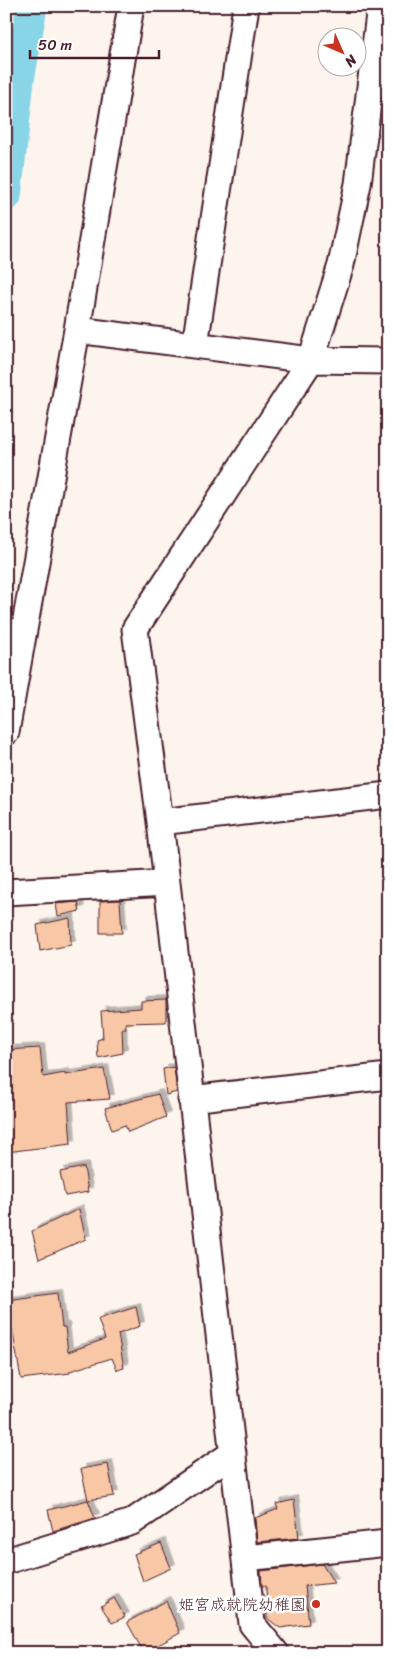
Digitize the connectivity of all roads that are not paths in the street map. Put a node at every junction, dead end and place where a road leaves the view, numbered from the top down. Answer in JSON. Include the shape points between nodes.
{"nodes":[{"id":1,"x":132,"y":6,"type":"edge"},
{"id":2,"x":246,"y":6,"type":"edge"},
{"id":3,"x":380,"y":6,"type":"edge"},
{"id":4,"x":77,"y":330,"type":"junction"},
{"id":5,"x":195,"y":345,"type":"junction"},
{"id":6,"x":311,"y":360,"type":"junction"},
{"id":7,"x":388,"y":361,"type":"edge"},
{"id":8,"x":6,"y":732,"type":"edge"},
{"id":9,"x":388,"y":795,"type":"edge"},
{"id":10,"x":160,"y":822,"type":"junction"},
{"id":11,"x":167,"y":884,"type":"junction"},
{"id":12,"x":6,"y":892,"type":"edge"},
{"id":13,"x":388,"y":1076,"type":"edge"},
{"id":14,"x":192,"y":1099,"type":"junction"},
{"id":15,"x":233,"y":1453,"type":"junction"},
{"id":16,"x":388,"y":1542,"type":"edge"},
{"id":17,"x":245,"y":1558,"type":"junction"},
{"id":18,"x":6,"y":1561,"type":"edge"},
{"id":19,"x":276,"y":1653,"type":"edge"}],
"edges":[{"from":1,"to":4,"type":"street"},
{"from":2,"to":5,"type":"street"},
{"from":3,"to":6,"type":"street","via":[[358,184],[341,265]]},
{"from":4,"to":5,"type":"street"},
{"from":4,"to":8,"type":"street"},
{"from":5,"to":6,"type":"street"},
{"from":6,"to":7,"type":"street"},
{"from":6,"to":10,"type":"street","via":[[135,630]]},
{"from":9,"to":10,"type":"street"},
{"from":10,"to":11,"type":"street"},
{"from":11,"to":12,"type":"street"},
{"from":11,"to":14,"type":"street"},
{"from":13,"to":14,"type":"street"},
{"from":14,"to":15,"type":"street"},
{"from":15,"to":17,"type":"street"},
{"from":15,"to":18,"type":"street","via":[[132,1522]]},
{"from":16,"to":17,"type":"street"},
{"from":17,"to":19,"type":"street","via":[[252,1624]]}]}
